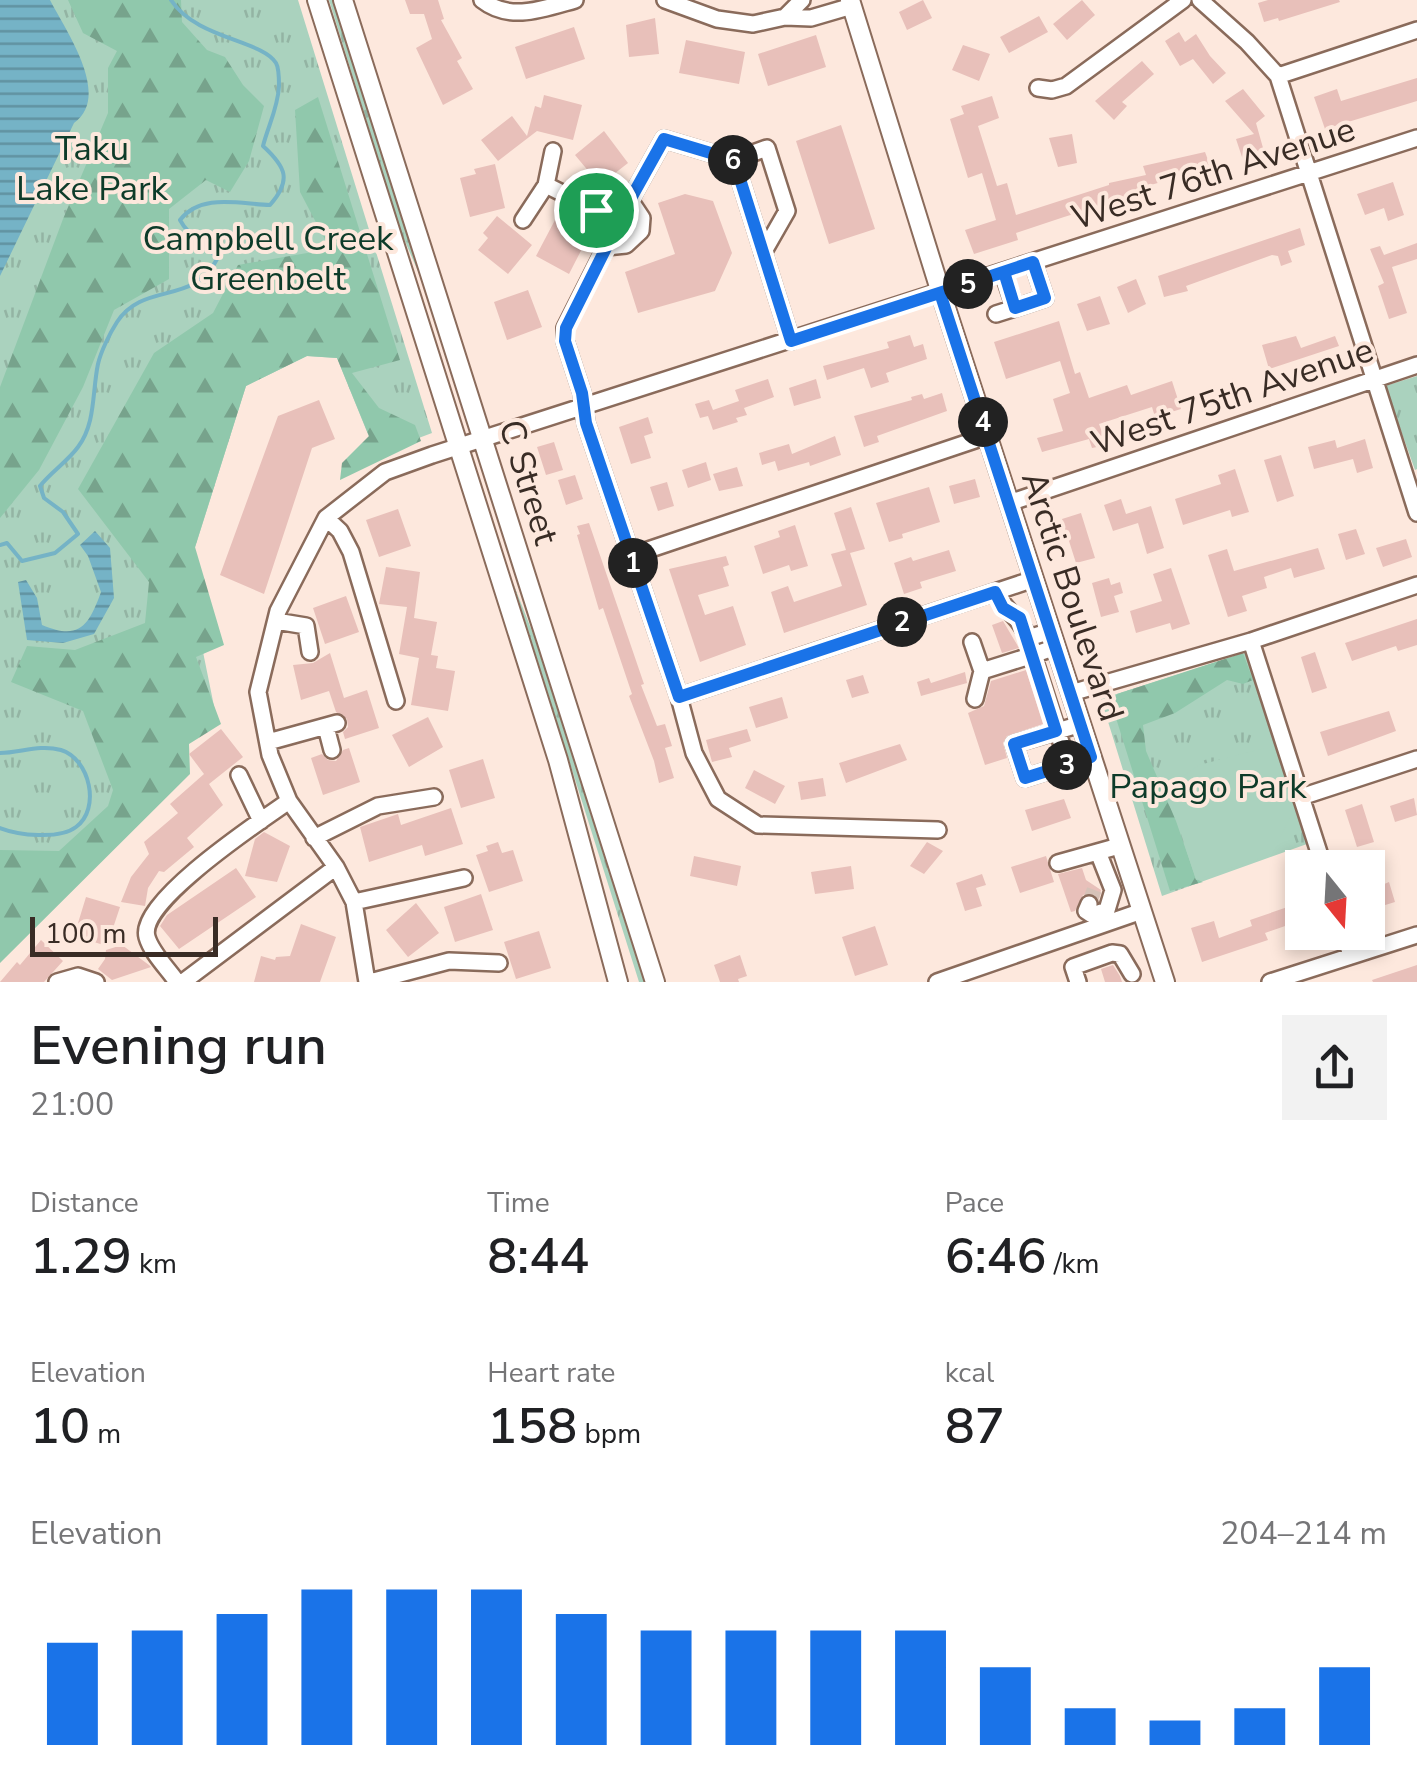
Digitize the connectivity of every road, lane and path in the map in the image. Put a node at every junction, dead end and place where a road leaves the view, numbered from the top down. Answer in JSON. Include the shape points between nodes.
{"nodes":[{"id":1,"x":317,"y":0,"type":"edge"},
{"id":2,"x":343,"y":0,"type":"edge"},
{"id":3,"x":482,"y":0,"type":"edge"},
{"id":4,"x":575,"y":0,"type":"edge"},
{"id":5,"x":666,"y":0,"type":"edge"},
{"id":6,"x":802,"y":0,"type":"edge"},
{"id":7,"x":1183,"y":0,"type":"edge"},
{"id":8,"x":1200,"y":0,"type":"edge"},
{"id":9,"x":851,"y":3,"type":"edge"},
{"id":10,"x":785,"y":16,"type":"junction"},
{"id":11,"x":1417,"y":30,"type":"edge"},
{"id":12,"x":1278,"y":76,"type":"junction"},
{"id":13,"x":1038,"y":88,"type":"dead end"},
{"id":14,"x":1417,"y":138,"type":"edge"},
{"id":15,"x":553,"y":150,"type":"dead end"},
{"id":16,"x":734,"y":160,"type":"junction"},
{"id":17,"x":1308,"y":174,"type":"junction"},
{"id":18,"x":546,"y":185,"type":"junction"},
{"id":19,"x":630,"y":200,"type":"junction"},
{"id":20,"x":596,"y":210,"type":"junction"},
{"id":21,"x":523,"y":220,"type":"dead end"},
{"id":22,"x":606,"y":248,"type":"junction"},
{"id":23,"x":763,"y":253,"type":"junction"},
{"id":24,"x":1033,"y":262,"type":"junction"},
{"id":25,"x":1004,"y":272,"type":"junction"},
{"id":26,"x":940,"y":293,"type":"junction"},
{"id":27,"x":1015,"y":308,"type":"junction"},
{"id":28,"x":996,"y":314,"type":"dead end"},
{"id":29,"x":791,"y":341,"type":"junction"},
{"id":30,"x":1417,"y":366,"type":"edge"},
{"id":31,"x":1375,"y":379,"type":"junction"},
{"id":32,"x":582,"y":408,"type":"junction"},
{"id":33,"x":987,"y":436,"type":"junction"},
{"id":34,"x":482,"y":441,"type":"junction"},
{"id":35,"x":458,"y":449,"type":"junction"},
{"id":36,"x":1009,"y":503,"type":"junction"},
{"id":37,"x":1417,"y":513,"type":"edge"},
{"id":38,"x":326,"y":518,"type":"junction"},
{"id":39,"x":630,"y":556,"type":"junction"},
{"id":40,"x":1034,"y":579,"type":"junction"},
{"id":41,"x":1417,"y":585,"type":"edge"},
{"id":42,"x":995,"y":592,"type":"junction"},
{"id":43,"x":276,"y":621,"type":"junction"},
{"id":44,"x":1053,"y":639,"type":"junction"},
{"id":45,"x":1251,"y":641,"type":"junction"},
{"id":46,"x":972,"y":642,"type":"dead end"},
{"id":47,"x":1030,"y":647,"type":"junction"},
{"id":48,"x":310,"y":652,"type":"dead end"},
{"id":49,"x":982,"y":671,"type":"junction"},
{"id":50,"x":1071,"y":693,"type":"junction"},
{"id":51,"x":679,"y":697,"type":"junction"},
{"id":52,"x":974,"y":699,"type":"dead end"},
{"id":53,"x":396,"y":701,"type":"dead end"},
{"id":54,"x":1080,"y":724,"type":"junction"},
{"id":55,"x":1056,"y":731,"type":"junction"},
{"id":56,"x":268,"y":742,"type":"junction"},
{"id":57,"x":332,"y":750,"type":"dead end"},
{"id":58,"x":1091,"y":757,"type":"junction"},
{"id":59,"x":1417,"y":760,"type":"edge"},
{"id":60,"x":1068,"y":764,"type":"junction"},
{"id":61,"x":239,"y":775,"type":"dead end"},
{"id":62,"x":434,"y":797,"type":"dead end"},
{"id":63,"x":1302,"y":797,"type":"junction"},
{"id":64,"x":290,"y":801,"type":"junction"},
{"id":65,"x":261,"y":821,"type":"junction"},
{"id":66,"x":938,"y":830,"type":"dead end"},
{"id":67,"x":314,"y":838,"type":"junction"},
{"id":68,"x":1119,"y":846,"type":"junction"},
{"id":69,"x":1318,"y":850,"type":"edge"},
{"id":70,"x":1098,"y":852,"type":"junction"},
{"id":71,"x":1058,"y":863,"type":"dead end"},
{"id":72,"x":336,"y":867,"type":"junction"},
{"id":73,"x":464,"y":878,"type":"dead end"},
{"id":74,"x":354,"y":902,"type":"junction"},
{"id":75,"x":1142,"y":911,"type":"junction"},
{"id":76,"x":1090,"y":915,"type":"junction"},
{"id":77,"x":1417,"y":935,"type":"edge"},
{"id":78,"x":1063,"y":938,"type":"junction"},
{"id":79,"x":1349,"y":950,"type":"edge"},
{"id":80,"x":1351,"y":956,"type":"junction"},
{"id":81,"x":499,"y":963,"type":"dead end"},
{"id":82,"x":1162,"y":973,"type":"edge"},
{"id":83,"x":1076,"y":974,"type":"edge"},
{"id":84,"x":1134,"y":978,"type":"edge"},
{"id":85,"x":57,"y":982,"type":"edge"},
{"id":86,"x":96,"y":982,"type":"edge"},
{"id":87,"x":180,"y":982,"type":"edge"},
{"id":88,"x":368,"y":982,"type":"edge"},
{"id":89,"x":618,"y":982,"type":"edge"},
{"id":90,"x":655,"y":982,"type":"edge"},
{"id":91,"x":938,"y":982,"type":"edge"},
{"id":92,"x":1270,"y":982,"type":"edge"}],
"edges":[{"from":1,"to":35,"type":"main road","name":"C Street"},
{"from":2,"to":34,"type":"main road","name":"C Street"},
{"from":3,"to":4,"type":"street","via":[[513,14]]},
{"from":5,"to":10,"type":"street","via":[[716,19],[753,24]]},
{"from":6,"to":10,"type":"street"},
{"from":7,"to":13,"type":"street","via":[[1066,86]]},
{"from":8,"to":12,"type":"street"},
{"from":9,"to":10,"type":"street","via":[[811,18]]},
{"from":9,"to":26,"type":"main road","name":"Arctic Boulevard"},
{"from":11,"to":12,"type":"street"},
{"from":12,"to":17,"type":"street"},
{"from":14,"to":17,"type":"street","name":"West 76th Avenue"},
{"from":15,"to":18,"type":"street"},
{"from":16,"to":19,"type":"street","via":[[664,139]]},
{"from":16,"to":23,"type":"street"},
{"from":16,"to":23,"type":"street","via":[[767,148],[787,211]]},
{"from":17,"to":24,"type":"street","name":"West 76th Avenue"},
{"from":17,"to":31,"type":"street"},
{"from":18,"to":20,"type":"street"},
{"from":18,"to":21,"type":"street"},
{"from":19,"to":20,"type":"street"},
{"from":19,"to":22,"type":"street","via":[[642,231],[626,245]]},
{"from":20,"to":22,"type":"street"},
{"from":22,"to":32,"type":"street","via":[[564,335]]},
{"from":23,"to":29,"type":"street"},
{"from":24,"to":25,"type":"street","name":"West 76th Avenue"},
{"from":24,"to":27,"type":"street","via":[[1045,298]]},
{"from":25,"to":26,"type":"street","name":"West 76th Avenue"},
{"from":25,"to":27,"type":"street"},
{"from":26,"to":29,"type":"street","name":"West 76th Avenue"},
{"from":26,"to":33,"type":"main road","name":"Arctic Boulevard"},
{"from":27,"to":28,"type":"street"},
{"from":29,"to":32,"type":"street","name":"West 76th Avenue"},
{"from":30,"to":31,"type":"street","name":"West 75th Avenue"},
{"from":31,"to":36,"type":"street","name":"West 75th Avenue"},
{"from":31,"to":37,"type":"street"},
{"from":32,"to":34,"type":"street","name":"West 76th Avenue"},
{"from":32,"to":39,"type":"street"},
{"from":33,"to":36,"type":"main road","name":"Arctic Boulevard"},
{"from":33,"to":39,"type":"street"},
{"from":34,"to":35,"type":"street","name":"West 76th Avenue"},
{"from":34,"to":90,"type":"main road","name":"C Street"},
{"from":35,"to":38,"type":"street","name":"West 76th Avenue","via":[[385,472]]},
{"from":35,"to":89,"type":"main road","name":"C Street","via":[[558,760]]},
{"from":36,"to":40,"type":"main road","name":"Arctic Boulevard"},
{"from":38,"to":43,"type":"street"},
{"from":38,"to":53,"type":"street","via":[[351,552]]},
{"from":39,"to":51,"type":"street"},
{"from":40,"to":42,"type":"street"},
{"from":40,"to":44,"type":"main road","name":"Arctic Boulevard"},
{"from":41,"to":45,"type":"street"},
{"from":42,"to":47,"type":"street","via":[[1003,608],[1020,618]]},
{"from":42,"to":51,"type":"street"},
{"from":43,"to":48,"type":"street","via":[[306,626]]},
{"from":43,"to":56,"type":"street","via":[[258,692]]},
{"from":44,"to":47,"type":"street"},
{"from":44,"to":50,"type":"main road","name":"Arctic Boulevard"},
{"from":45,"to":50,"type":"street"},
{"from":45,"to":63,"type":"street"},
{"from":46,"to":49,"type":"street"},
{"from":47,"to":49,"type":"street"},
{"from":47,"to":55,"type":"street"},
{"from":49,"to":52,"type":"street"},
{"from":50,"to":54,"type":"main road","name":"Arctic Boulevard"},
{"from":51,"to":66,"type":"street","via":[[694,753],[718,799],[758,825]]},
{"from":54,"to":55,"type":"street"},
{"from":54,"to":58,"type":"main road","name":"Arctic Boulevard"},
{"from":55,"to":60,"type":"street"},
{"from":55,"to":60,"type":"street","via":[[1014,744],[1025,778]]},
{"from":56,"to":57,"type":"street","via":[[332,725]]},
{"from":56,"to":64,"type":"street"},
{"from":58,"to":60,"type":"street"},
{"from":58,"to":68,"type":"main road","name":"Arctic Boulevard"},
{"from":59,"to":63,"type":"street"},
{"from":61,"to":65,"type":"street"},
{"from":62,"to":67,"type":"street","via":[[378,806]]},
{"from":63,"to":69,"type":"street"},
{"from":64,"to":65,"type":"street"},
{"from":64,"to":67,"type":"street"},
{"from":65,"to":87,"type":"street","via":[[161,902],[146,925],[147,938]]},
{"from":67,"to":72,"type":"street"},
{"from":68,"to":70,"type":"street"},
{"from":68,"to":75,"type":"main road","name":"Arctic Boulevard"},
{"from":70,"to":71,"type":"street"},
{"from":70,"to":76,"type":"street","via":[[1111,900],[1107,910]]},
{"from":72,"to":74,"type":"street"},
{"from":72,"to":87,"type":"street"},
{"from":73,"to":74,"type":"street"},
{"from":74,"to":88,"type":"street"},
{"from":75,"to":76,"type":"street"},
{"from":75,"to":82,"type":"main road","name":"Arctic Boulevard"},
{"from":76,"to":78,"type":"street"},
{"from":77,"to":80,"type":"street"},
{"from":78,"to":83,"type":"street"},
{"from":78,"to":91,"type":"street"},
{"from":79,"to":80,"type":"street"},
{"from":80,"to":92,"type":"street"},
{"from":81,"to":88,"type":"street","via":[[449,961]]},
{"from":82,"to":84,"type":"street"},
{"from":83,"to":84,"type":"street","via":[[1112,953],[1120,954]]},
{"from":85,"to":86,"type":"street","via":[[78,976]]}]}
